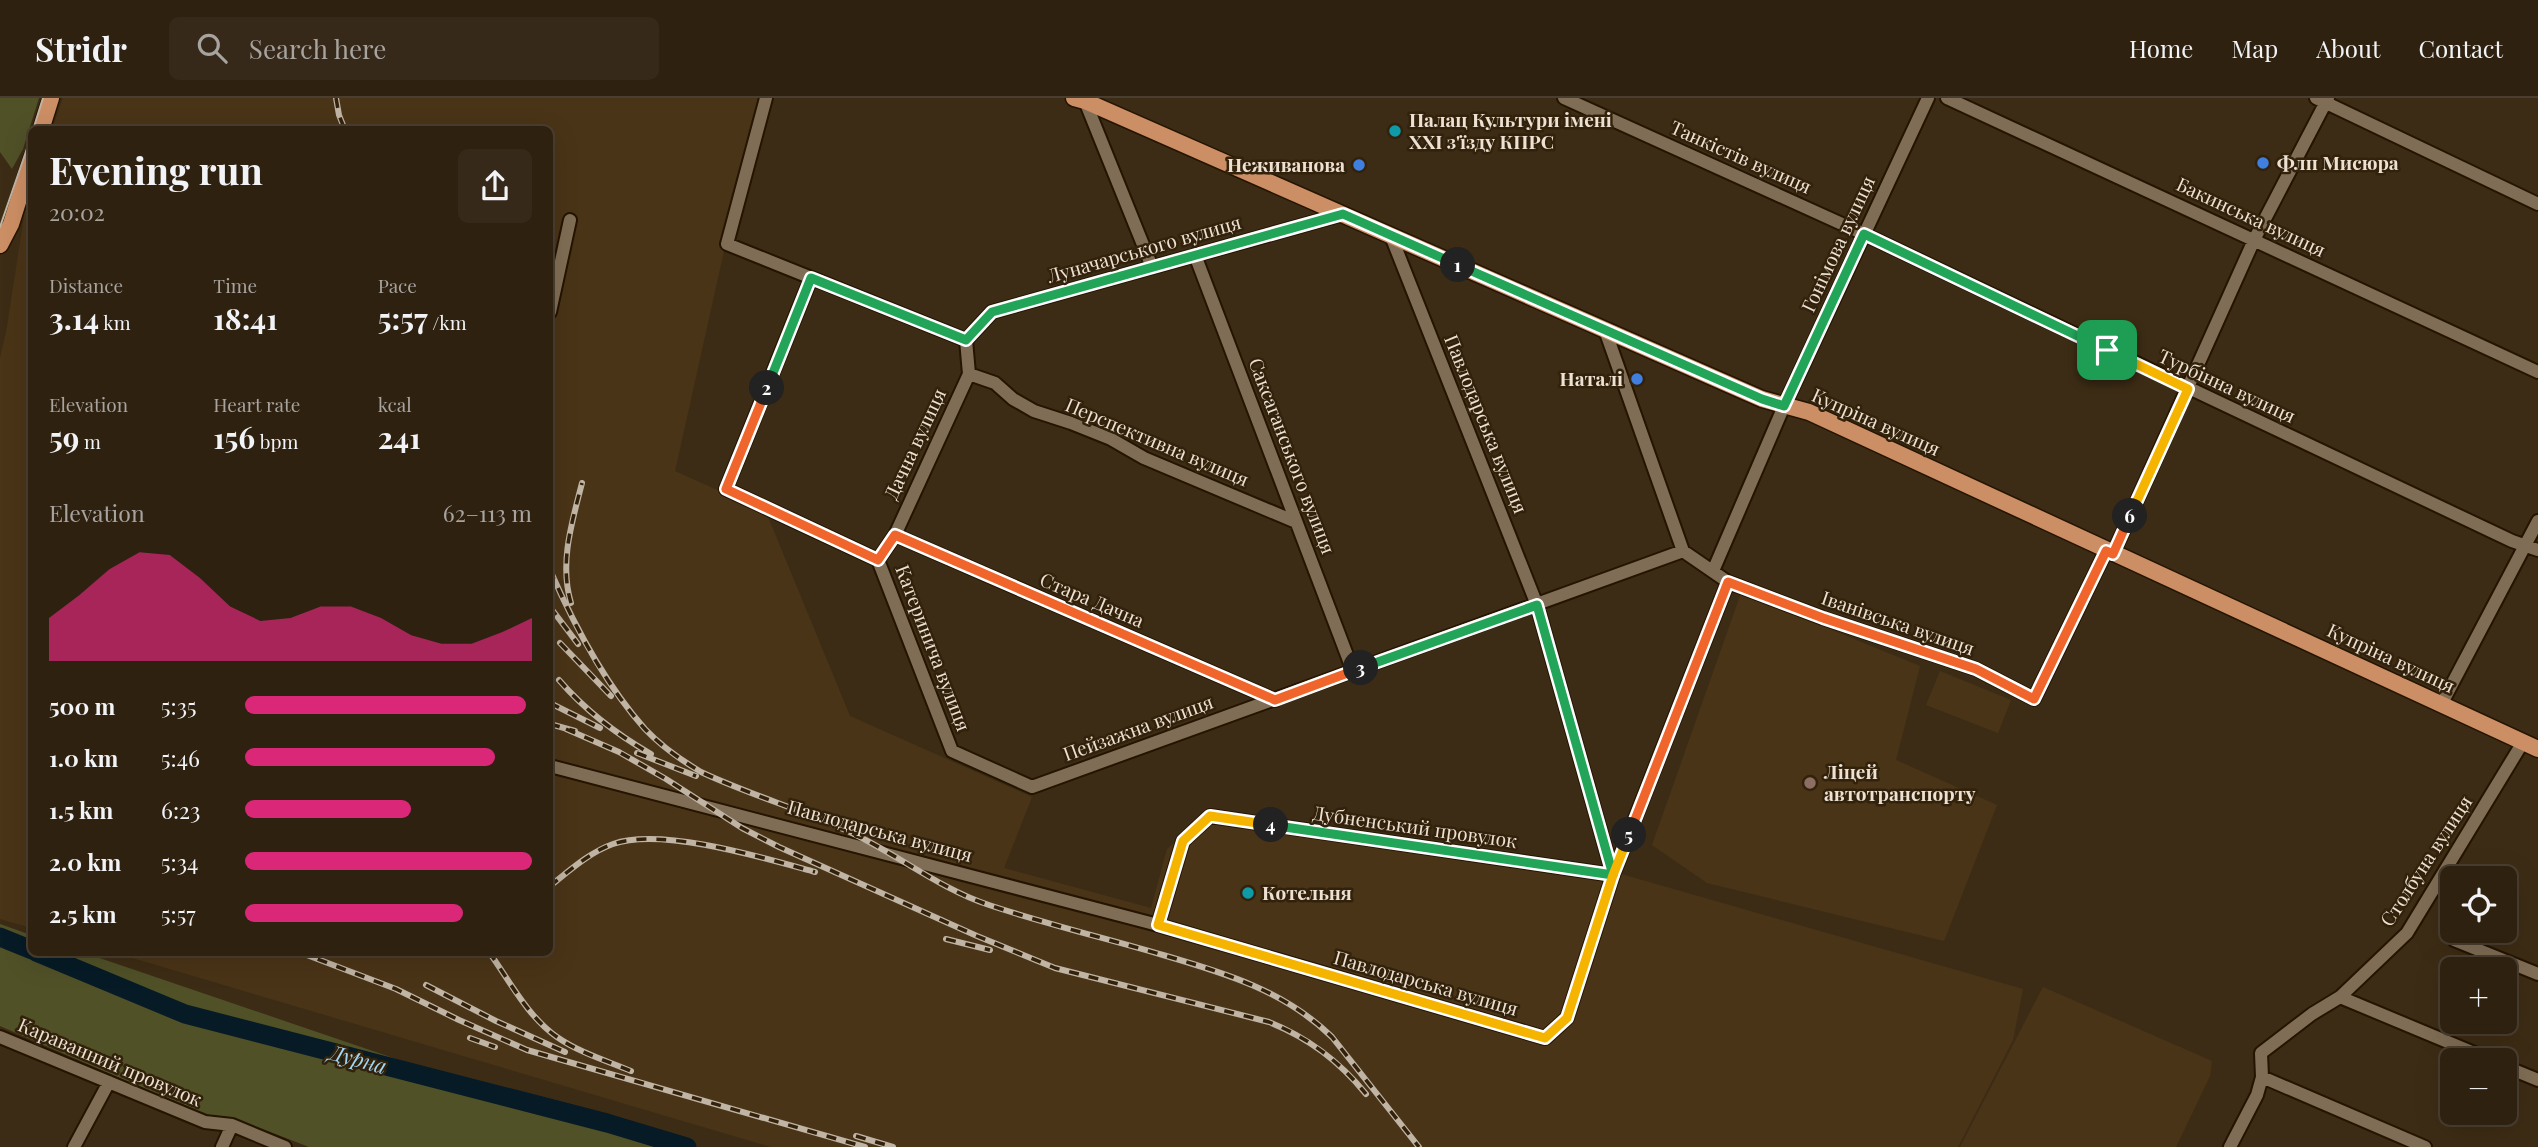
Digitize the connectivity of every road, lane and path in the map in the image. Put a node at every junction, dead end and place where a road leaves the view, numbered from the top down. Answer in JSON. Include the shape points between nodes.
{"nodes":[{"id":1,"x":51,"y":98,"type":"edge"},
{"id":2,"x":766,"y":98,"type":"edge"},
{"id":3,"x":1564,"y":98,"type":"edge"},
{"id":4,"x":1928,"y":98,"type":"edge"},
{"id":5,"x":1947,"y":98,"type":"edge"},
{"id":6,"x":1080,"y":99,"type":"edge"},
{"id":7,"x":2323,"y":100,"type":"edge"},
{"id":8,"x":42,"y":126,"type":"edge"},
{"id":9,"x":28,"y":171,"type":"edge"},
{"id":10,"x":2538,"y":204,"type":"edge"},
{"id":11,"x":1343,"y":214,"type":"junction"},
{"id":12,"x":570,"y":219,"type":"dead end"},
{"id":13,"x":1864,"y":234,"type":"junction"},
{"id":14,"x":1391,"y":236,"type":"junction"},
{"id":15,"x":2254,"y":240,"type":"junction"},
{"id":16,"x":0,"y":245,"type":"edge"},
{"id":17,"x":1195,"y":255,"type":"junction"},
{"id":18,"x":1152,"y":267,"type":"junction"},
{"id":19,"x":811,"y":278,"type":"junction"},
{"id":20,"x":553,"y":298,"type":"edge"},
{"id":21,"x":1605,"y":330,"type":"junction"},
{"id":22,"x":966,"y":340,"type":"junction"},
{"id":23,"x":2538,"y":372,"type":"edge"},
{"id":24,"x":969,"y":374,"type":"junction"},
{"id":25,"x":2188,"y":389,"type":"junction"},
{"id":26,"x":1784,"y":406,"type":"junction"},
{"id":27,"x":2538,"y":521,"type":"edge"},
{"id":28,"x":1296,"y":522,"type":"junction"},
{"id":29,"x":895,"y":535,"type":"junction"},
{"id":30,"x":2532,"y":548,"type":"edge"},
{"id":31,"x":1683,"y":551,"type":"junction"},
{"id":32,"x":2110,"y":553,"type":"junction"},
{"id":33,"x":878,"y":560,"type":"junction"},
{"id":34,"x":1713,"y":571,"type":"junction"},
{"id":35,"x":1728,"y":582,"type":"junction"},
{"id":36,"x":1537,"y":605,"type":"junction"},
{"id":37,"x":1353,"y":671,"type":"junction"},
{"id":38,"x":1275,"y":700,"type":"junction"},
{"id":39,"x":2441,"y":705,"type":"junction"},
{"id":40,"x":2531,"y":745,"type":"edge"},
{"id":41,"x":952,"y":751,"type":"joint"},
{"id":42,"x":553,"y":767,"type":"edge"},
{"id":43,"x":1613,"y":875,"type":"junction"},
{"id":44,"x":1158,"y":925,"type":"junction"},
{"id":45,"x":2461,"y":943,"type":"edge"},
{"id":46,"x":2538,"y":974,"type":"edge"},
{"id":47,"x":2340,"y":997,"type":"junction"},
{"id":48,"x":0,"y":1037,"type":"edge"},
{"id":49,"x":2462,"y":1048,"type":"edge"},
{"id":50,"x":2517,"y":1071,"type":"edge"},
{"id":51,"x":2262,"y":1077,"type":"junction"},
{"id":52,"x":2538,"y":1080,"type":"edge"},
{"id":53,"x":109,"y":1082,"type":"junction"},
{"id":54,"x":232,"y":1125,"type":"junction"},
{"id":55,"x":74,"y":1147,"type":"edge"},
{"id":56,"x":222,"y":1147,"type":"edge"},
{"id":57,"x":285,"y":1147,"type":"edge"},
{"id":58,"x":2230,"y":1147,"type":"edge"},
{"id":59,"x":2426,"y":1147,"type":"edge"}],
"edges":[{"from":1,"to":8,"type":"main road"},
{"from":2,"to":19,"type":"street","via":[[727,244]]},
{"from":3,"to":13,"type":"street","name":"Танкістів вулиця"},
{"from":4,"to":13,"type":"street","name":"Гонімова вулиця"},
{"from":5,"to":15,"type":"street","name":"Бакинська вулиця"},
{"from":6,"to":11,"type":"main road","name":"Купріна вулиця"},
{"from":6,"to":18,"type":"street"},
{"from":7,"to":10,"type":"street"},
{"from":7,"to":15,"type":"street"},
{"from":9,"to":16,"type":"main road"},
{"from":11,"to":14,"type":"main road","name":"Купріна вулиця"},
{"from":11,"to":17,"type":"street","name":"Луначарського вулиця"},
{"from":12,"to":20,"type":"street"},
{"from":13,"to":25,"type":"street","name":"Турбінна вулиця"},
{"from":13,"to":26,"type":"street","name":"Гонімова вулиця"},
{"from":14,"to":21,"type":"main road","name":"Купріна вулиця"},
{"from":14,"to":36,"type":"street","name":"Павлодарська вулиця"},
{"from":15,"to":23,"type":"street","name":"Бакинська вулиця"},
{"from":15,"to":25,"type":"street"},
{"from":17,"to":18,"type":"street","name":"Луначарського вулиця"},
{"from":17,"to":28,"type":"street","name":"Саксаганського вулиця"},
{"from":18,"to":22,"type":"street","name":"Луначарського вулиця","via":[[992,312]]},
{"from":19,"to":22,"type":"street"},
{"from":19,"to":33,"type":"street","via":[[726,489]]},
{"from":21,"to":26,"type":"main road","name":"Купріна вулиця"},
{"from":21,"to":31,"type":"street"},
{"from":22,"to":24,"type":"street","name":"Дачна вулиця"},
{"from":24,"to":28,"type":"street","name":"Перспективна вулиця","via":[[995,383],[1034,411],[1071,422]]},
{"from":24,"to":29,"type":"street","name":"Дачна вулиця"},
{"from":25,"to":30,"type":"street","name":"Турбінна вулиця"},
{"from":25,"to":32,"type":"street"},
{"from":26,"to":32,"type":"main road","name":"Купріна вулиця","via":[[1809,412]]},
{"from":26,"to":34,"type":"street"},
{"from":27,"to":30,"type":"street"},
{"from":28,"to":37,"type":"street","name":"Саксаганського вулиця"},
{"from":29,"to":33,"type":"street","name":"Дачна вулиця"},
{"from":29,"to":38,"type":"street","name":"Стара Дачна"},
{"from":30,"to":39,"type":"street"},
{"from":31,"to":34,"type":"street","name":"Іванівська вулиця"},
{"from":31,"to":36,"type":"street"},
{"from":32,"to":35,"type":"street","name":"Іванівська вулиця","via":[[2034,699],[1976,669]]},
{"from":32,"to":39,"type":"main road","name":"Купріна вулиця"},
{"from":33,"to":41,"type":"street","name":"Катеринича вулиця"},
{"from":34,"to":35,"type":"street","name":"Іванівська вулиця"},
{"from":35,"to":43,"type":"street"},
{"from":36,"to":37,"type":"street","name":"Пейзажна вулиця"},
{"from":36,"to":43,"type":"street","name":"Павлодарська вулиця"},
{"from":37,"to":38,"type":"street","name":"Пейзажна вулиця"},
{"from":38,"to":41,"type":"street","name":"Пейзажна вулиця","via":[[1032,786]]},
{"from":39,"to":40,"type":"main road","name":"Купріна вулиця"},
{"from":40,"to":47,"type":"street","name":"Столбуна вулиця","via":[[2407,933]]},
{"from":42,"to":44,"type":"street","name":"Павлодарська вулиця"},
{"from":43,"to":44,"type":"street","name":"Дубненський провулок","via":[[1210,816],[1183,841]]},
{"from":43,"to":44,"type":"street","name":"Павлодарська вулиця","via":[[1567,1018],[1545,1038]]},
{"from":45,"to":46,"type":"street"},
{"from":47,"to":49,"type":"street"},
{"from":47,"to":51,"type":"street","name":"Столбуна вулиця","via":[[2261,1053]]},
{"from":48,"to":53,"type":"street","name":"Караванний провулок"},
{"from":50,"to":52,"type":"street"},
{"from":51,"to":58,"type":"street","name":"Столбуна вулиця"},
{"from":51,"to":59,"type":"street"},
{"from":53,"to":54,"type":"street","name":"Караванний провулок","via":[[205,1122]]},
{"from":53,"to":55,"type":"street"},
{"from":54,"to":56,"type":"street"},
{"from":54,"to":57,"type":"street","name":"Караванний провулок"}]}
